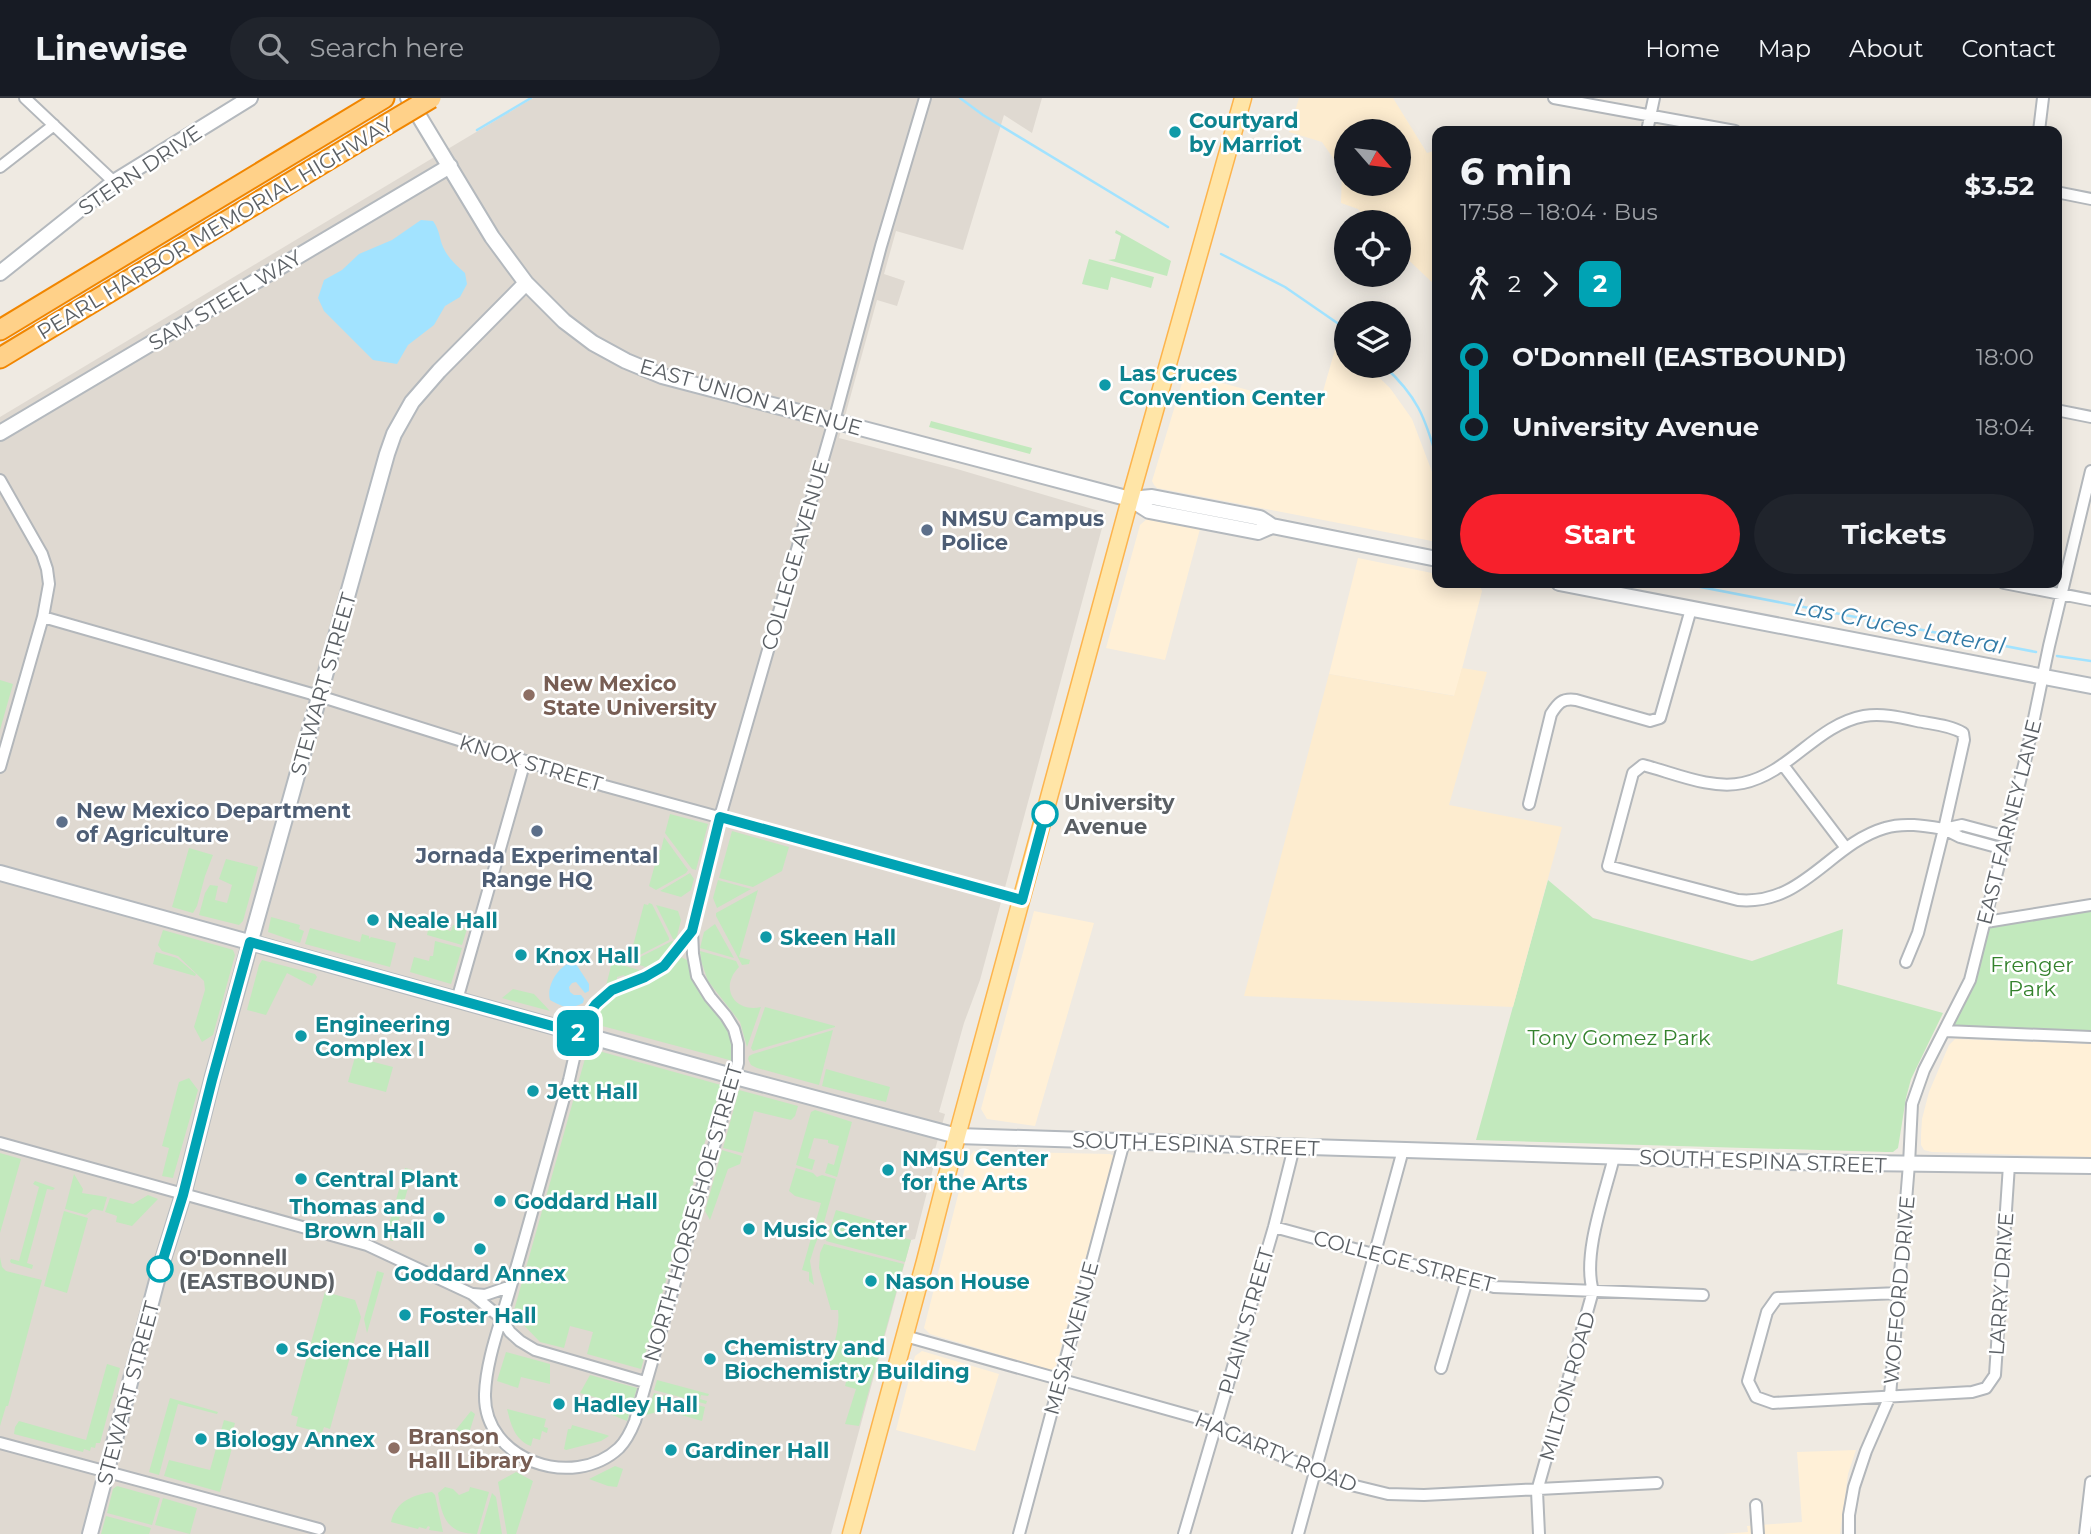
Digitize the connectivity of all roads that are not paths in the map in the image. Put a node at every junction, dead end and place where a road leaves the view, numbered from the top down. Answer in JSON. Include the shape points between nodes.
{"nodes":[{"id":1,"x":25,"y":98,"type":"edge"},
{"id":2,"x":250,"y":98,"type":"edge"},
{"id":3,"x":408,"y":98,"type":"edge"},
{"id":4,"x":431,"y":98,"type":"edge"},
{"id":5,"x":925,"y":98,"type":"edge"},
{"id":6,"x":1243,"y":98,"type":"edge"},
{"id":7,"x":1554,"y":98,"type":"edge"},
{"id":8,"x":1654,"y":98,"type":"edge"},
{"id":9,"x":2043,"y":98,"type":"edge"},
{"id":10,"x":374,"y":100,"type":"edge"},
{"id":11,"x":1651,"y":115,"type":"junction"},
{"id":12,"x":54,"y":125,"type":"junction"},
{"id":13,"x":1648,"y":126,"type":"edge"},
{"id":14,"x":1709,"y":126,"type":"edge"},
{"id":15,"x":2040,"y":126,"type":"edge"},
{"id":16,"x":450,"y":166,"type":"junction"},
{"id":17,"x":0,"y":167,"type":"edge"},
{"id":18,"x":114,"y":182,"type":"junction"},
{"id":19,"x":2062,"y":193,"type":"edge"},
{"id":20,"x":2091,"y":198,"type":"edge"},
{"id":21,"x":0,"y":273,"type":"edge"},
{"id":22,"x":526,"y":284,"type":"junction"},
{"id":23,"x":0,"y":330,"type":"edge"},
{"id":24,"x":0,"y":358,"type":"edge"},
{"id":25,"x":2062,"y":411,"type":"edge"},
{"id":26,"x":2091,"y":416,"type":"edge"},
{"id":27,"x":834,"y":421,"type":"junction"},
{"id":28,"x":0,"y":433,"type":"edge"},
{"id":29,"x":2091,"y":471,"type":"edge"},
{"id":30,"x":0,"y":480,"type":"edge"},
{"id":31,"x":1130,"y":499,"type":"junction"},
{"id":32,"x":1432,"y":558,"type":"edge"},
{"id":33,"x":1605,"y":588,"type":"edge"},
{"id":34,"x":2032,"y":588,"type":"edge"},
{"id":35,"x":2061,"y":593,"type":"junction"},
{"id":36,"x":2091,"y":600,"type":"edge"},
{"id":37,"x":1691,"y":609,"type":"junction"},
{"id":38,"x":43,"y":617,"type":"junction"},
{"id":39,"x":2044,"y":677,"type":"junction"},
{"id":40,"x":2091,"y":686,"type":"edge"},
{"id":41,"x":319,"y":696,"type":"junction"},
{"id":42,"x":525,"y":761,"type":"junction"},
{"id":43,"x":1783,"y":765,"type":"junction"},
{"id":44,"x":0,"y":767,"type":"edge"},
{"id":45,"x":1529,"y":804,"type":"dead end"},
{"id":46,"x":720,"y":817,"type":"junction"},
{"id":47,"x":1944,"y":829,"type":"junction"},
{"id":48,"x":2005,"y":843,"type":"junction"},
{"id":49,"x":1846,"y":848,"type":"junction"},
{"id":50,"x":0,"y":873,"type":"edge"},
{"id":51,"x":1022,"y":900,"type":"junction"},
{"id":52,"x":2091,"y":905,"type":"edge"},
{"id":53,"x":1986,"y":922,"type":"junction"},
{"id":54,"x":692,"y":931,"type":"junction"},
{"id":55,"x":250,"y":942,"type":"junction"},
{"id":56,"x":1906,"y":962,"type":"dead end"},
{"id":57,"x":457,"y":1000,"type":"junction"},
{"id":58,"x":1945,"y":1031,"type":"junction"},
{"id":59,"x":581,"y":1034,"type":"junction"},
{"id":60,"x":2091,"y":1037,"type":"edge"},
{"id":61,"x":734,"y":1077,"type":"junction"},
{"id":62,"x":957,"y":1136,"type":"junction"},
{"id":63,"x":1124,"y":1142,"type":"junction"},
{"id":64,"x":0,"y":1143,"type":"edge"},
{"id":65,"x":1294,"y":1147,"type":"junction"},
{"id":66,"x":1403,"y":1150,"type":"junction"},
{"id":67,"x":1614,"y":1157,"type":"junction"},
{"id":68,"x":1909,"y":1164,"type":"junction"},
{"id":69,"x":2009,"y":1165,"type":"junction"},
{"id":70,"x":2091,"y":1166,"type":"edge"},
{"id":71,"x":183,"y":1195,"type":"junction"},
{"id":72,"x":1273,"y":1227,"type":"junction"},
{"id":73,"x":1374,"y":1255,"type":"junction"},
{"id":74,"x":1467,"y":1280,"type":"junction"},
{"id":75,"x":511,"y":1286,"type":"junction"},
{"id":76,"x":1593,"y":1291,"type":"junction"},
{"id":77,"x":1899,"y":1293,"type":"junction"},
{"id":78,"x":472,"y":1294,"type":"junction"},
{"id":79,"x":1703,"y":1295,"type":"dead end"},
{"id":80,"x":501,"y":1318,"type":"junction"},
{"id":81,"x":905,"y":1336,"type":"junction"},
{"id":82,"x":1441,"y":1368,"type":"dead end"},
{"id":83,"x":1061,"y":1379,"type":"junction"},
{"id":84,"x":645,"y":1382,"type":"junction"},
{"id":85,"x":1889,"y":1396,"type":"junction"},
{"id":86,"x":1216,"y":1423,"type":"junction"},
{"id":87,"x":0,"y":1443,"type":"edge"},
{"id":88,"x":107,"y":1472,"type":"junction"},
{"id":89,"x":1316,"y":1472,"type":"junction"},
{"id":90,"x":2091,"y":1482,"type":"edge"},
{"id":91,"x":1657,"y":1483,"type":"dead end"},
{"id":92,"x":1537,"y":1490,"type":"junction"},
{"id":93,"x":2091,"y":1490,"type":"edge"},
{"id":94,"x":1756,"y":1505,"type":"dead end"},
{"id":95,"x":318,"y":1530,"type":"dead end"},
{"id":96,"x":90,"y":1534,"type":"edge"},
{"id":97,"x":850,"y":1534,"type":"edge"},
{"id":98,"x":1019,"y":1534,"type":"edge"},
{"id":99,"x":1184,"y":1534,"type":"edge"},
{"id":100,"x":1298,"y":1534,"type":"edge"},
{"id":101,"x":1539,"y":1534,"type":"edge"},
{"id":102,"x":1758,"y":1534,"type":"edge"},
{"id":103,"x":1849,"y":1534,"type":"edge"},
{"id":104,"x":2085,"y":1534,"type":"edge"}],
"edges":[{"from":1,"to":12,"type":"street"},
{"from":2,"to":18,"type":"street","name":"STERN DRIVE"},
{"from":3,"to":16,"type":"street","name":"EAST UNION AVENUE"},
{"from":4,"to":24,"type":"highway","name":"PEARL HARBOR MEMORIAL HIGHWAY","bridge":true},
{"from":5,"to":27,"type":"street","name":"COLLEGE AVENUE"},
{"from":6,"to":31,"type":"main road"},
{"from":7,"to":11,"type":"street"},
{"from":8,"to":11,"type":"street"},
{"from":9,"to":15,"type":"street"},
{"from":10,"to":23,"type":"highway","name":"PEARL HARBOR MEMORIAL HIGHWAY"},
{"from":11,"to":13,"type":"street"},
{"from":11,"to":14,"type":"street"},
{"from":12,"to":17,"type":"street"},
{"from":12,"to":18,"type":"street"},
{"from":16,"to":22,"type":"street","name":"EAST UNION AVENUE"},
{"from":16,"to":28,"type":"street","name":"SAM STEEL WAY"},
{"from":18,"to":21,"type":"street","name":"STERN DRIVE"},
{"from":19,"to":20,"type":"street"},
{"from":22,"to":27,"type":"street","name":"EAST UNION AVENUE","via":[[579,333],[626,361],[662,376]]},
{"from":22,"to":41,"type":"street","name":"STEWART STREET","via":[[439,371],[398,425]]},
{"from":25,"to":26,"type":"street"},
{"from":27,"to":31,"type":"street","name":"EAST UNION AVENUE"},
{"from":27,"to":46,"type":"street","name":"COLLEGE AVENUE"},
{"from":29,"to":35,"type":"street","name":"EAST FARNEY LANE"},
{"from":30,"to":38,"type":"street","via":[[45,562],[49,583]]},
{"from":31,"to":32,"type":"street","name":"EAST UNION AVENUE","via":[[1152,497],[1260,518],[1272,526]]},
{"from":31,"to":51,"type":"main road"},
{"from":33,"to":37,"type":"street"},
{"from":34,"to":35,"type":"street"},
{"from":35,"to":36,"type":"street"},
{"from":35,"to":39,"type":"street","name":"EAST FARNEY LANE"},
{"from":37,"to":39,"type":"street"},
{"from":37,"to":45,"type":"street","via":[[1660,718],[1650,721],[1576,700],[1558,702]]},
{"from":38,"to":41,"type":"street","name":"KNOX STREET"},
{"from":38,"to":44,"type":"street"},
{"from":39,"to":40,"type":"street"},
{"from":39,"to":48,"type":"street","name":"EAST FARNEY LANE"},
{"from":41,"to":42,"type":"street","name":"KNOX STREET"},
{"from":41,"to":55,"type":"street","name":"STEWART STREET"},
{"from":42,"to":46,"type":"street","name":"KNOX STREET"},
{"from":42,"to":57,"type":"street"},
{"from":43,"to":47,"type":"street","via":[[1840,723],[1863,716],[1897,716],[1953,728],[1963,733],[1964,740]]},
{"from":43,"to":49,"type":"street"},
{"from":43,"to":49,"type":"street","via":[[1754,780],[1727,785],[1643,765],[1633,773],[1608,866],[1752,901],[1783,894]]},
{"from":46,"to":51,"type":"street","name":"KNOX STREET"},
{"from":46,"to":54,"type":"street","name":"COLLEGE AVENUE"},
{"from":47,"to":48,"type":"street","via":[[1962,825]]},
{"from":47,"to":49,"type":"street","via":[[1887,827]]},
{"from":47,"to":56,"type":"street","via":[[1918,933]]},
{"from":48,"to":53,"type":"street","name":"EAST FARNEY LANE"},
{"from":50,"to":55,"type":"street","name":"SOUTH ESPINA STREET"},
{"from":51,"to":62,"type":"main road"},
{"from":52,"to":53,"type":"street"},
{"from":53,"to":58,"type":"street","name":"EAST FARNEY LANE","via":[[1970,980]]},
{"from":54,"to":59,"type":"street","via":[[664,966],[612,990],[596,1004]]},
{"from":54,"to":61,"type":"street","name":"NORTH HORSESHOE STREET","via":[[697,976],[736,1037]]},
{"from":55,"to":57,"type":"street","name":"SOUTH ESPINA STREET"},
{"from":55,"to":71,"type":"street","name":"STEWART STREET"},
{"from":57,"to":59,"type":"street","name":"SOUTH ESPINA STREET"},
{"from":58,"to":60,"type":"street"},
{"from":58,"to":68,"type":"street","name":"EAST FARNEY LANE","via":[[1912,1104]]},
{"from":59,"to":61,"type":"street","name":"SOUTH ESPINA STREET"},
{"from":59,"to":75,"type":"street"},
{"from":61,"to":62,"type":"street","name":"SOUTH ESPINA STREET"},
{"from":61,"to":84,"type":"street","name":"NORTH HORSESHOE STREET"},
{"from":62,"to":63,"type":"street","name":"SOUTH ESPINA STREET"},
{"from":62,"to":81,"type":"main road"},
{"from":63,"to":65,"type":"street","name":"SOUTH ESPINA STREET"},
{"from":63,"to":83,"type":"street","name":"MESA AVENUE"},
{"from":64,"to":71,"type":"street"},
{"from":65,"to":66,"type":"street","name":"SOUTH ESPINA STREET"},
{"from":65,"to":72,"type":"street","name":"PLAIN STREET"},
{"from":66,"to":67,"type":"street","name":"SOUTH ESPINA STREET"},
{"from":66,"to":73,"type":"street"},
{"from":67,"to":68,"type":"street","name":"SOUTH ESPINA STREET"},
{"from":67,"to":76,"type":"street","name":"MILTON ROAD","via":[[1590,1256]]},
{"from":68,"to":69,"type":"street","name":"SOUTH ESPINA STREET"},
{"from":68,"to":77,"type":"street","name":"WOFFORD DRIVE"},
{"from":69,"to":70,"type":"street","name":"SOUTH ESPINA STREET"},
{"from":69,"to":85,"type":"street","name":"LARRY DRIVE","via":[[1995,1375],[1986,1388],[1972,1392]]},
{"from":71,"to":78,"type":"street","via":[[367,1245]]},
{"from":71,"to":88,"type":"street","name":"STEWART STREET"},
{"from":72,"to":73,"type":"street","name":"COLLEGE STREET"},
{"from":72,"to":86,"type":"street","name":"PLAIN STREET"},
{"from":73,"to":74,"type":"street","name":"COLLEGE STREET"},
{"from":73,"to":89,"type":"street"},
{"from":74,"to":76,"type":"street","name":"COLLEGE STREET","via":[[1494,1287]]},
{"from":74,"to":82,"type":"street"},
{"from":75,"to":78,"type":"street","via":[[485,1295]]},
{"from":75,"to":80,"type":"street"},
{"from":76,"to":79,"type":"street","name":"COLLEGE STREET"},
{"from":76,"to":92,"type":"street","name":"MILTON ROAD"},
{"from":77,"to":85,"type":"street","name":"WOFFORD DRIVE"},
{"from":77,"to":85,"type":"street","name":"LARRY DRIVE","via":[[1777,1298],[1767,1312],[1748,1381],[1756,1397],[1773,1403]]},
{"from":78,"to":80,"type":"street"},
{"from":80,"to":84,"type":"street","via":[[510,1332],[535,1350]]},
{"from":80,"to":84,"type":"street","name":"NORTH HORSESHOE STREET","via":[[487,1376],[485,1407],[505,1445],[523,1458],[556,1469],[610,1455],[628,1437]]},
{"from":81,"to":83,"type":"street","name":"HAGARTY ROAD"},
{"from":81,"to":97,"type":"main road"},
{"from":83,"to":86,"type":"street","name":"HAGARTY ROAD"},
{"from":83,"to":98,"type":"street","name":"MESA AVENUE"},
{"from":85,"to":103,"type":"street","name":"WOFFORD DRIVE","via":[[1854,1487]]},
{"from":86,"to":89,"type":"street","name":"HAGARTY ROAD"},
{"from":86,"to":99,"type":"street","name":"PLAIN STREET"},
{"from":87,"to":88,"type":"street"},
{"from":88,"to":95,"type":"street"},
{"from":88,"to":96,"type":"street","name":"STEWART STREET"},
{"from":89,"to":92,"type":"street","name":"HAGARTY ROAD","via":[[1388,1494]]},
{"from":89,"to":100,"type":"street"},
{"from":90,"to":93,"type":"street"},
{"from":91,"to":92,"type":"street","name":"HAGARTY ROAD"},
{"from":92,"to":101,"type":"street","name":"MILTON ROAD"},
{"from":93,"to":104,"type":"street"},
{"from":94,"to":102,"type":"street"}]}
